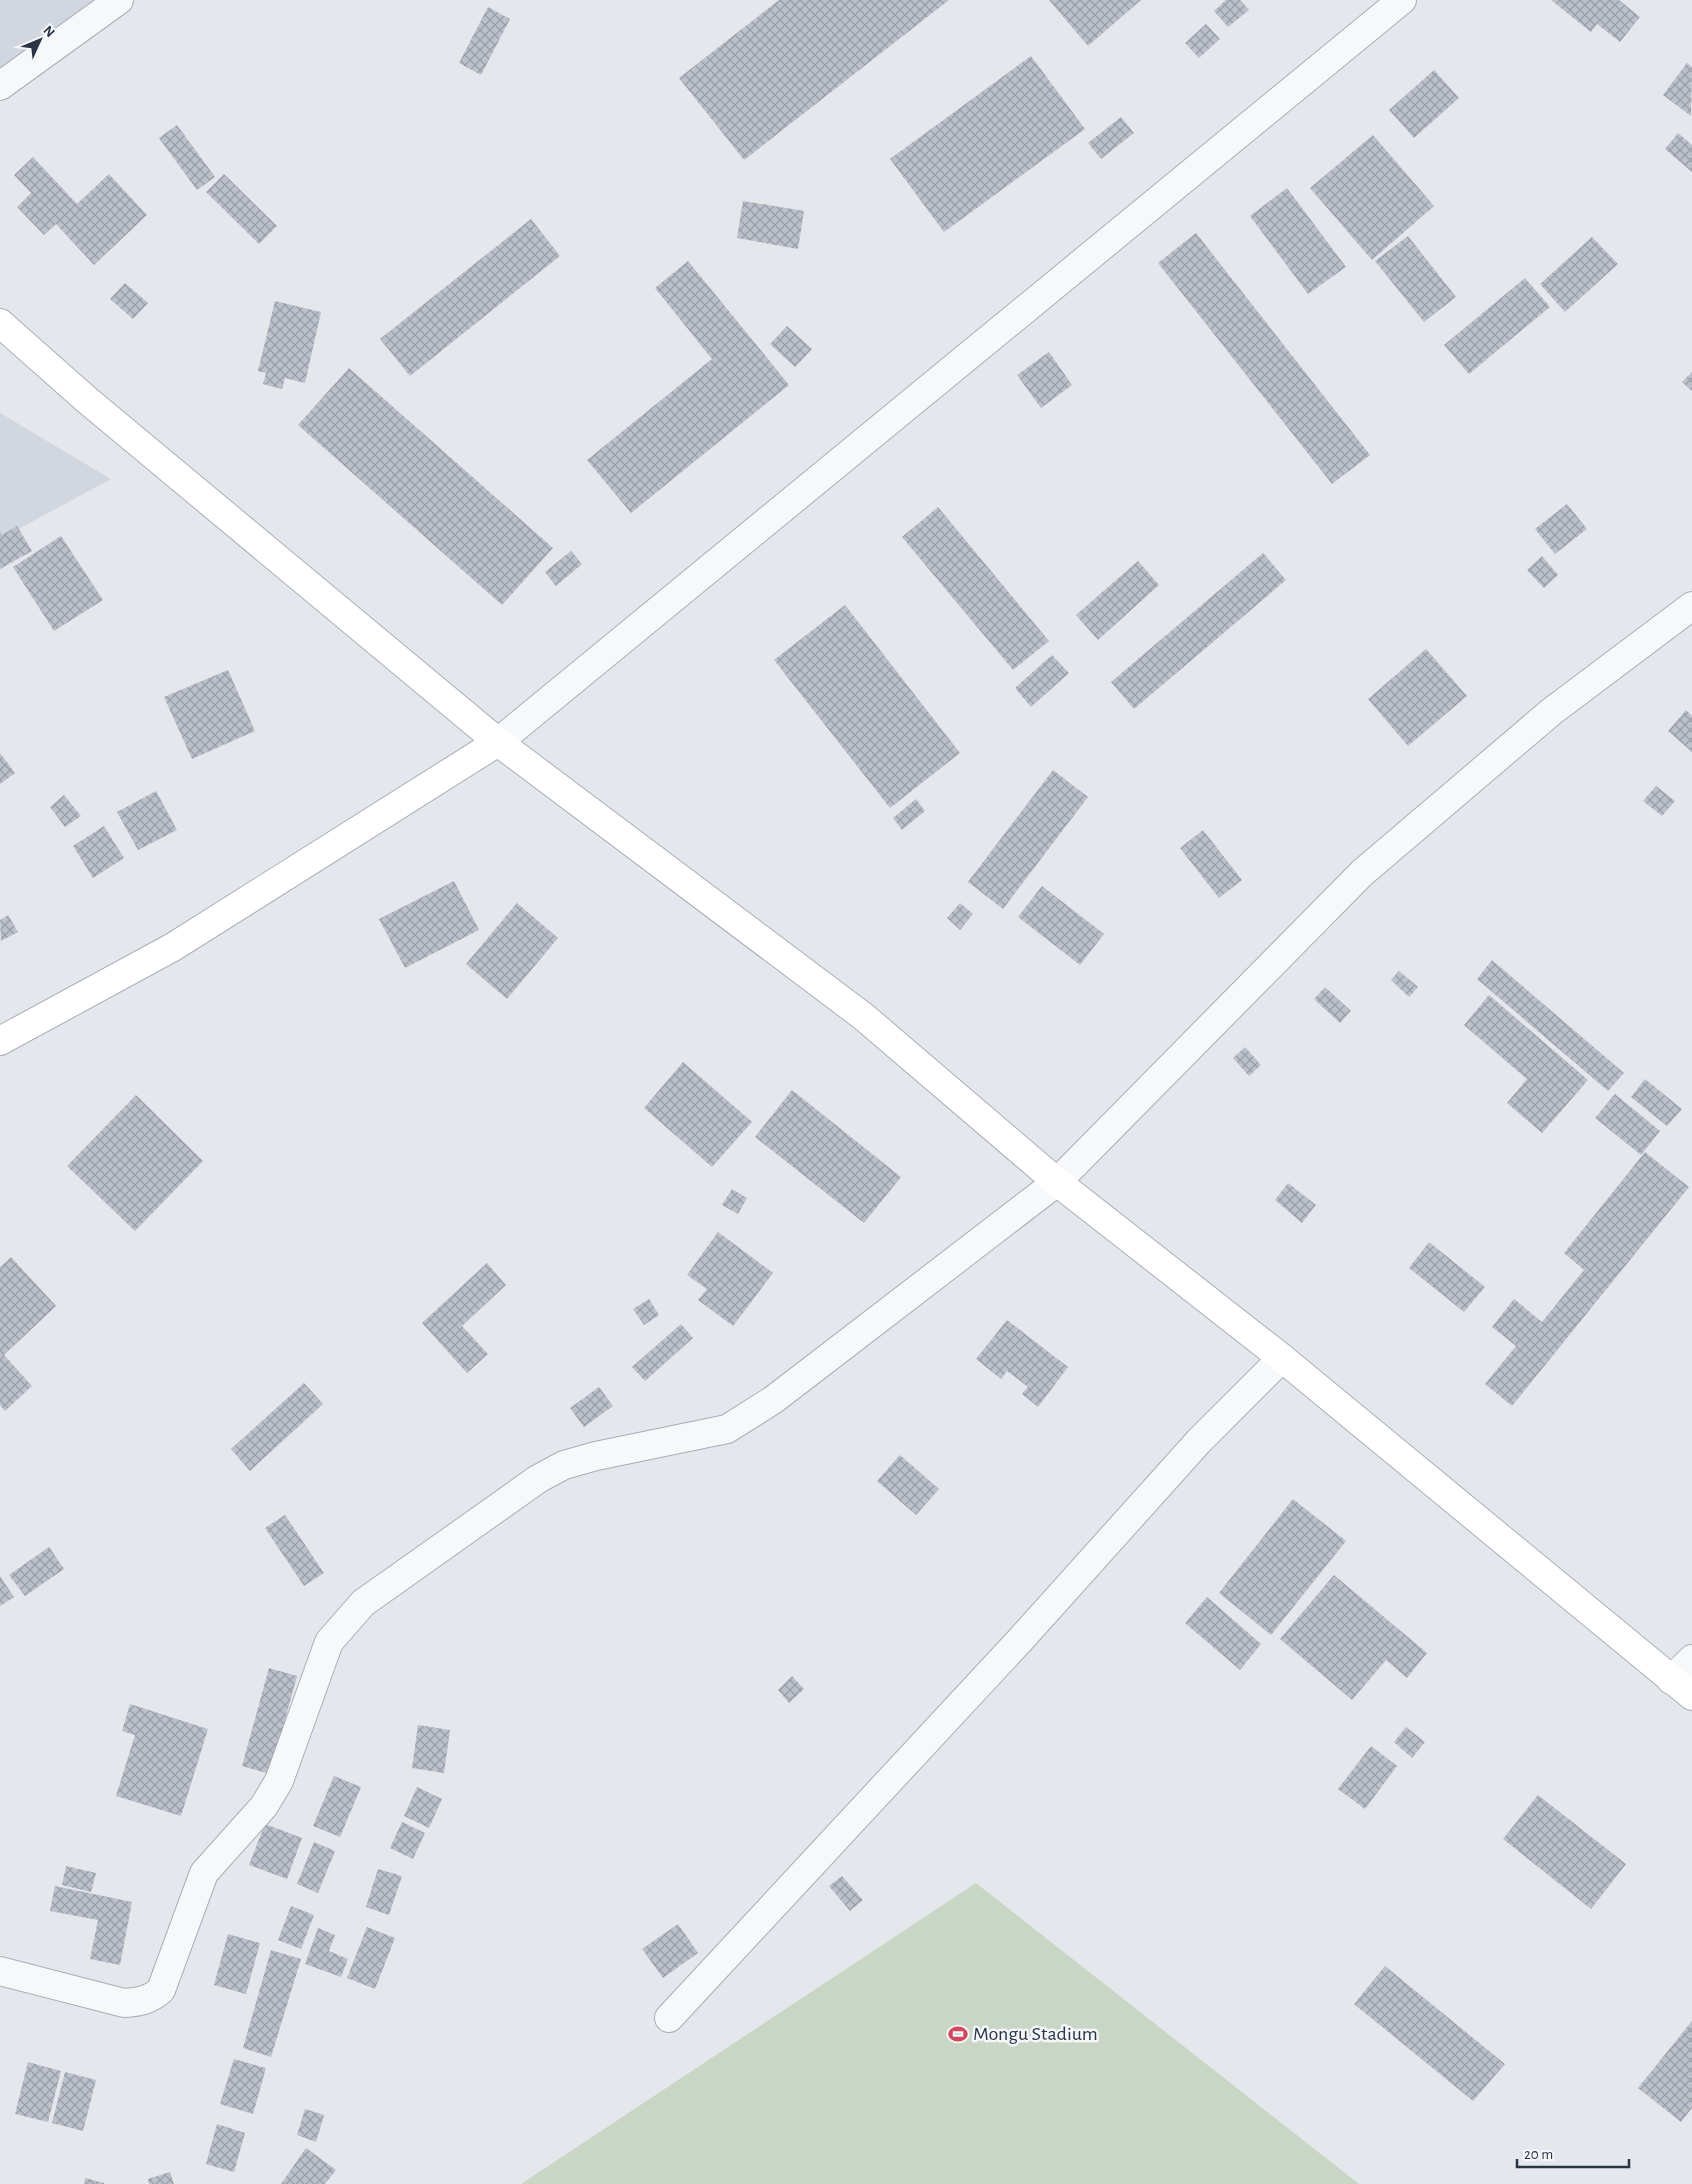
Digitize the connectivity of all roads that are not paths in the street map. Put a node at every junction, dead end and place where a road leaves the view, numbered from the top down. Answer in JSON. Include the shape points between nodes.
{"nodes":[{"id":1,"x":118,"y":0,"type":"edge"},
{"id":2,"x":1402,"y":0,"type":"edge"},
{"id":3,"x":0,"y":86,"type":"edge"},
{"id":4,"x":0,"y":323,"type":"edge"},
{"id":5,"x":1692,"y":606,"type":"edge"},
{"id":6,"x":498,"y":742,"type":"junction"},
{"id":7,"x":0,"y":1041,"type":"edge"},
{"id":8,"x":1058,"y":1182,"type":"junction"},
{"id":9,"x":1282,"y":1358,"type":"junction"},
{"id":10,"x":1692,"y":1659,"type":"edge"},
{"id":11,"x":1682,"y":1688,"type":"edge"},
{"id":12,"x":0,"y":1971,"type":"edge"},
{"id":13,"x":669,"y":2018,"type":"dead end"}],
"edges":[{"from":1,"to":3,"type":"street"},
{"from":2,"to":6,"type":"street"},
{"from":4,"to":6,"type":"main road","via":[[87,400]]},
{"from":5,"to":8,"type":"street","via":[[1551,712],[1362,874]]},
{"from":6,"to":7,"type":"main road","via":[[173,947]]},
{"from":6,"to":8,"type":"main road","via":[[864,1017]]},
{"from":8,"to":9,"type":"main road"},
{"from":8,"to":12,"type":"street","via":[[773,1400],[727,1429],[564,1465],[538,1479],[363,1603],[329,1642],[279,1781],[264,1806],[204,1873],[161,1990],[152,1998],[124,2003]]},
{"from":9,"to":11,"type":"main road"},
{"from":9,"to":13,"type":"street","via":[[1199,1441],[1022,1638]]},
{"from":10,"to":11,"type":"street"}]}
